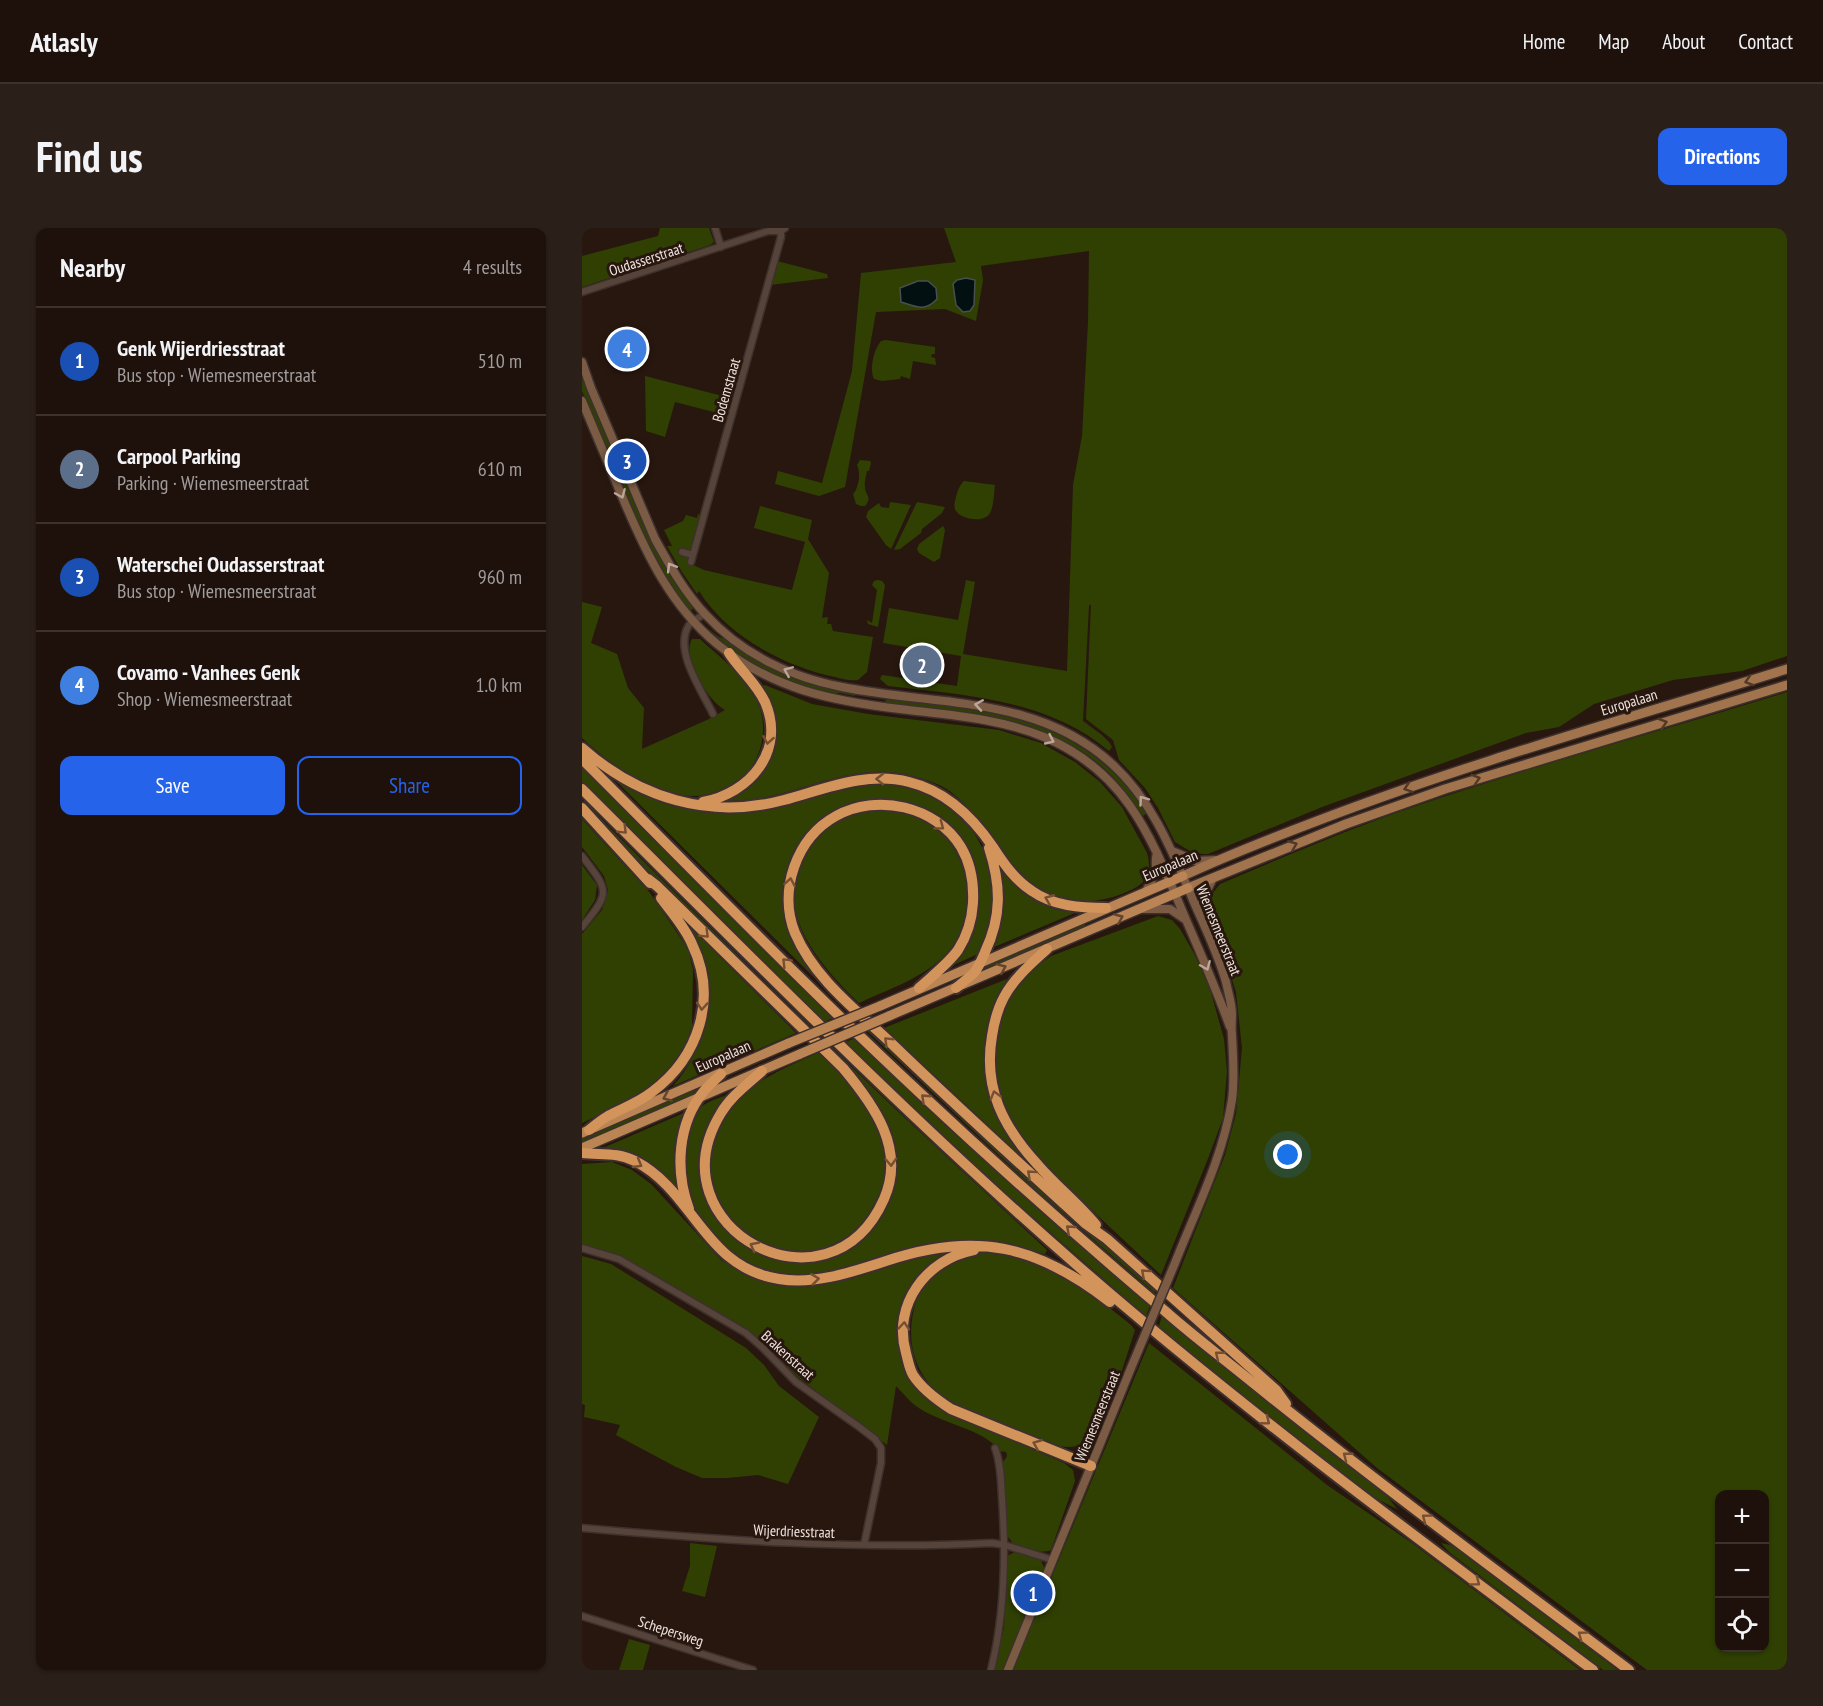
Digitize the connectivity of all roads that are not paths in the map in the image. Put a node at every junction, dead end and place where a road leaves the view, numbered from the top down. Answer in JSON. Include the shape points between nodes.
{"nodes":[{"id":1,"x":715,"y":228,"type":"edge"},
{"id":2,"x":783,"y":230,"type":"edge"},
{"id":3,"x":721,"y":247,"type":"junction"},
{"id":4,"x":582,"y":292,"type":"edge"},
{"id":5,"x":582,"y":362,"type":"edge"},
{"id":6,"x":582,"y":401,"type":"edge"},
{"id":7,"x":682,"y":552,"type":"dead end"},
{"id":8,"x":693,"y":555,"type":"junction"},
{"id":9,"x":691,"y":562,"type":"dead end"},
{"id":10,"x":705,"y":614,"type":"junction"},
{"id":11,"x":693,"y":621,"type":"junction"},
{"id":12,"x":729,"y":653,"type":"junction"},
{"id":13,"x":1787,"y":669,"type":"edge"},
{"id":14,"x":1787,"y":685,"type":"edge"},
{"id":15,"x":713,"y":714,"type":"dead end"},
{"id":16,"x":582,"y":748,"type":"edge"},
{"id":17,"x":582,"y":759,"type":"edge"},
{"id":18,"x":582,"y":789,"type":"edge"},
{"id":19,"x":695,"y":804,"type":"junction"},
{"id":20,"x":582,"y":808,"type":"edge"},
{"id":21,"x":986,"y":839,"type":"junction"},
{"id":22,"x":1171,"y":851,"type":"junction"},
{"id":23,"x":1157,"y":853,"type":"junction"},
{"id":24,"x":582,"y":856,"type":"edge"},
{"id":25,"x":1220,"y":860,"type":"junction"},
{"id":26,"x":1182,"y":876,"type":"junction"},
{"id":27,"x":1213,"y":878,"type":"junction"},
{"id":28,"x":648,"y":879,"type":"junction"},
{"id":29,"x":1170,"y":881,"type":"junction"},
{"id":30,"x":1188,"y":888,"type":"junction"},
{"id":31,"x":1146,"y":891,"type":"junction"},
{"id":32,"x":1176,"y":894,"type":"junction"},
{"id":33,"x":1106,"y":908,"type":"junction"},
{"id":34,"x":1139,"y":910,"type":"junction"},
{"id":35,"x":1186,"y":920,"type":"junction"},
{"id":36,"x":1202,"y":920,"type":"junction"},
{"id":37,"x":582,"y":927,"type":"edge"},
{"id":38,"x":1047,"y":949,"type":"junction"},
{"id":39,"x":980,"y":963,"type":"junction"},
{"id":40,"x":919,"y":988,"type":"junction"},
{"id":41,"x":956,"y":988,"type":"junction"},
{"id":42,"x":1231,"y":1031,"type":"junction"},
{"id":43,"x":762,"y":1071,"type":"junction"},
{"id":44,"x":721,"y":1074,"type":"junction"},
{"id":45,"x":699,"y":1098,"type":"junction"},
{"id":46,"x":586,"y":1131,"type":"edge"},
{"id":47,"x":582,"y":1148,"type":"edge"},
{"id":48,"x":582,"y":1153,"type":"edge"},
{"id":49,"x":693,"y":1217,"type":"junction"},
{"id":50,"x":1107,"y":1239,"type":"junction"},
{"id":51,"x":992,"y":1247,"type":"junction"},
{"id":52,"x":582,"y":1248,"type":"edge"},
{"id":53,"x":1139,"y":1318,"type":"junction"},
{"id":54,"x":1297,"y":1418,"type":"junction"},
{"id":55,"x":995,"y":1448,"type":"dead end"},
{"id":56,"x":1091,"y":1466,"type":"junction"},
{"id":57,"x":582,"y":1528,"type":"edge"},
{"id":58,"x":864,"y":1545,"type":"junction"},
{"id":59,"x":1005,"y":1545,"type":"junction"},
{"id":60,"x":1053,"y":1560,"type":"junction"},
{"id":61,"x":582,"y":1616,"type":"edge"},
{"id":62,"x":753,"y":1670,"type":"edge"},
{"id":63,"x":991,"y":1670,"type":"edge"},
{"id":64,"x":1008,"y":1670,"type":"edge"},
{"id":65,"x":1593,"y":1670,"type":"edge"},
{"id":66,"x":1629,"y":1670,"type":"edge"}],
"edges":[{"from":1,"to":3,"type":"street"},
{"from":2,"to":3,"type":"street","name":"Oudasserstraat"},
{"from":2,"to":8,"type":"street","name":"Bodemstraat"},
{"from":3,"to":4,"type":"street","name":"Oudasserstraat"},
{"from":10,"to":5,"type":"main road","name":"Wiemesmeerstraat","one_way":true,"via":[[680,582],[655,539]]},
{"from":6,"to":11,"type":"main road","name":"Wiemesmeerstraat","one_way":true,"via":[[648,556]]},
{"from":7,"to":8,"type":"street"},
{"from":8,"to":9,"type":"street","name":"Bodemstraat"},
{"from":10,"to":11,"type":"street"},
{"from":22,"to":10,"type":"main road","name":"Wiemesmeerstraat","one_way":true,"via":[[1153,814],[1128,779],[1096,750],[1056,727],[988,706],[872,692],[806,678],[762,658],[727,635]]},
{"from":11,"to":12,"type":"main road","name":"Wiemesmeerstraat"},
{"from":11,"to":15,"type":"street","via":[[684,645],[688,663]]},
{"from":12,"to":19,"type":"highway","one_way":true,"via":[[765,703],[769,743],[759,769],[736,791]]},
{"from":12,"to":23,"type":"main road","name":"Wiemesmeerstraat","one_way":true,"via":[[771,679],[818,696],[990,721],[1044,736],[1108,778],[1138,816]]},
{"from":13,"to":25,"type":"main road","name":"Europalaan","one_way":true,"via":[[1455,771]]},
{"from":27,"to":14,"type":"main road","name":"Europalaan","one_way":true,"via":[[1445,789]]},
{"from":16,"to":19,"type":"highway","via":[[628,782],[669,799]]},
{"from":54,"to":17,"type":"highway","one_way":true,"via":[[1169,1315],[1020,1186],[822,999]]},
{"from":18,"to":53,"type":"highway","one_way":true,"via":[[906,1109]]},
{"from":21,"to":19,"type":"highway","one_way":true,"via":[[947,798],[900,780],[859,780],[753,806]]},
{"from":20,"to":28,"type":"highway"},
{"from":33,"to":21,"type":"highway","one_way":true,"via":[[1060,904],[1032,892],[1018,881]]},
{"from":21,"to":39,"type":"highway","via":[[995,867],[998,907]]},
{"from":22,"to":25,"type":"main road","via":[[1196,861]]},
{"from":22,"to":26,"type":"main road","name":"Wiemesmeerstraat"},
{"from":23,"to":29,"type":"main road","name":"Wiemesmeerstraat"},
{"from":23,"to":31,"type":"main road","via":[[1154,875]]},
{"from":24,"to":37,"type":"street","via":[[603,885],[603,898]]},
{"from":25,"to":26,"type":"main road","name":"Europalaan"},
{"from":26,"to":29,"type":"highway","name":"Europalaan"},
{"from":26,"to":30,"type":"main road","name":"Wiemesmeerstraat"},
{"from":27,"to":30,"type":"main road","name":"Europalaan"},
{"from":27,"to":36,"type":"main road","via":[[1202,902]]},
{"from":28,"to":43,"type":"highway","one_way":true,"via":[[843,1068],[875,1110],[887,1135],[891,1178],[877,1213],[855,1239],[820,1256],[781,1256],[753,1246],[726,1222],[712,1200],[705,1167],[711,1133],[726,1106]]},
{"from":28,"to":46,"type":"highway","one_way":true,"via":[[696,954],[702,983],[700,1024],[686,1057],[664,1082],[635,1104],[607,1116]]},
{"from":29,"to":31,"type":"highway","name":"Europalaan"},
{"from":29,"to":32,"type":"main road","name":"Wiemesmeerstraat"},
{"from":30,"to":32,"type":"highway","name":"Europalaan"},
{"from":30,"to":36,"type":"main road","name":"Wiemesmeerstraat"},
{"from":31,"to":33,"type":"highway","name":"Europalaan"},
{"from":32,"to":34,"type":"highway","name":"Europalaan"},
{"from":32,"to":35,"type":"main road","name":"Wiemesmeerstraat"},
{"from":33,"to":39,"type":"highway","name":"Europalaan"},
{"from":34,"to":35,"type":"main road","via":[[1170,909]]},
{"from":38,"to":34,"type":"highway","name":"Europalaan","one_way":true},
{"from":35,"to":42,"type":"main road","name":"Wiemesmeerstraat","one_way":true},
{"from":36,"to":42,"type":"main road","name":"Wiemesmeerstraat","via":[[1225,979],[1232,1012]]},
{"from":41,"to":38,"type":"highway","name":"Europalaan","one_way":true},
{"from":50,"to":38,"type":"highway","one_way":true,"via":[[1020,1143],[1006,1124],[991,1083],[993,1027],[1004,998]]},
{"from":39,"to":40,"type":"highway","name":"Europalaan"},
{"from":39,"to":41,"type":"highway"},
{"from":40,"to":44,"type":"highway","name":"Europalaan","bridge":true},
{"from":50,"to":40,"type":"highway","one_way":true,"via":[[929,1080],[830,985],[807,956],[789,910],[793,867],[816,831],[857,807],[905,807],[927,816],[947,830],[970,866],[973,915],[967,932],[958,950]]},
{"from":41,"to":43,"type":"highway","name":"Europalaan","bridge":true},
{"from":42,"to":56,"type":"main road","name":"Wiemesmeerstraat","bridge":true,"via":[[1234,1077],[1227,1125],[1205,1189]]},
{"from":43,"to":45,"type":"highway","name":"Europalaan"},
{"from":44,"to":45,"type":"highway"},
{"from":44,"to":46,"type":"highway","name":"Europalaan","one_way":true},
{"from":45,"to":47,"type":"highway","name":"Europalaan"},
{"from":45,"to":49,"type":"highway","via":[[686,1128],[680,1163]]},
{"from":48,"to":49,"type":"highway","one_way":true,"via":[[613,1154],[635,1161],[666,1184]]},
{"from":49,"to":51,"type":"highway","one_way":true,"via":[[733,1261],[762,1275],[787,1280],[832,1276],[946,1246]]},
{"from":54,"to":50,"type":"highway","one_way":true,"via":[[1276,1390]]},
{"from":51,"to":53,"type":"highway","via":[[1050,1263]]},
{"from":56,"to":51,"type":"highway","one_way":true,"via":[[951,1409],[934,1398],[913,1374],[904,1345],[903,1325],[915,1289],[949,1257]]},
{"from":52,"to":58,"type":"street","name":"Brakenstraat","via":[[619,1259],[746,1334],[796,1382],[875,1439],[881,1463]]},
{"from":53,"to":65,"type":"highway","one_way":true,"via":[[1293,1443]]},
{"from":66,"to":54,"type":"highway","one_way":true},
{"from":55,"to":59,"type":"street","via":[[1001,1456]]},
{"from":56,"to":60,"type":"main road","name":"Wiemesmeerstraat"},
{"from":57,"to":58,"type":"street","name":"Wijerdriesstraat","via":[[747,1541]]},
{"from":58,"to":59,"type":"street","name":"Wijerdriesstraat"},
{"from":59,"to":60,"type":"street","name":"Wijerdriesstraat"},
{"from":59,"to":63,"type":"street","via":[[1003,1594]]},
{"from":60,"to":64,"type":"main road","name":"Wiemesmeerstraat"},
{"from":61,"to":62,"type":"street","name":"Schepersweg"}]}
